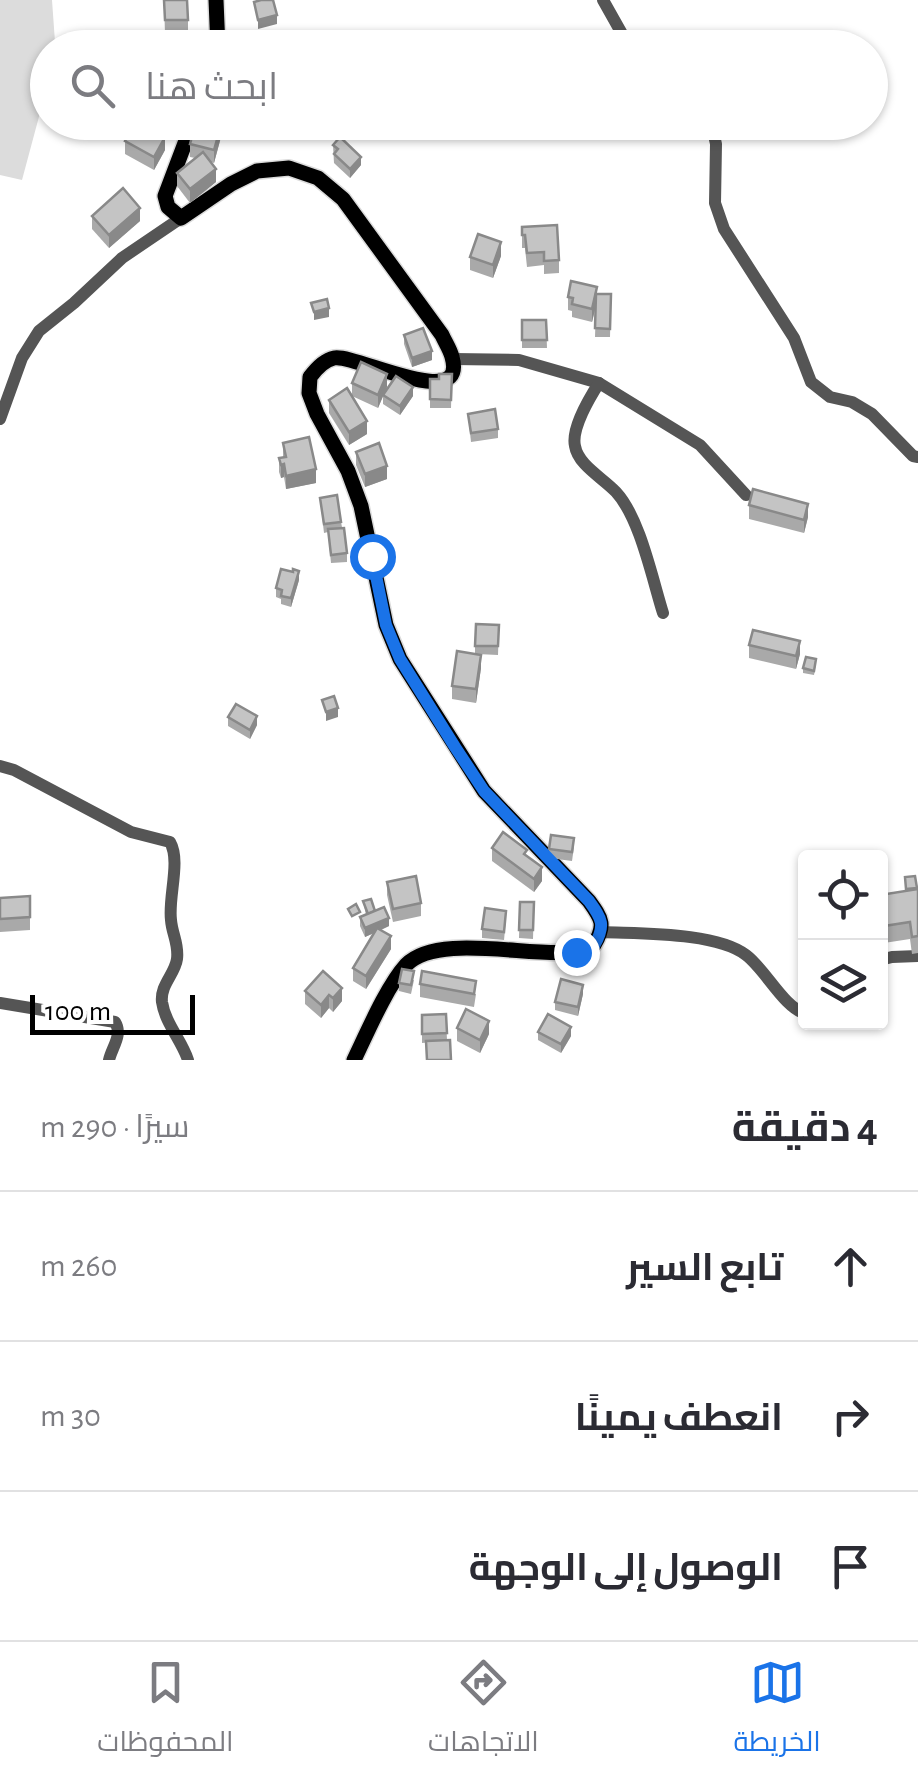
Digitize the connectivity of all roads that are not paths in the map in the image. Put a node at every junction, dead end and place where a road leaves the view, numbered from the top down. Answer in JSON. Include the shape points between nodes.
{"nodes":[{"id":1,"x":216,"y":0,"type":"edge"},
{"id":2,"x":602,"y":0,"type":"edge"},
{"id":3,"x":217,"y":30,"type":"edge"},
{"id":4,"x":620,"y":30,"type":"edge"},
{"id":5,"x":186,"y":140,"type":"edge"},
{"id":6,"x":715,"y":140,"type":"edge"},
{"id":7,"x":180,"y":218,"type":"junction"},
{"id":8,"x":454,"y":360,"type":"junction"},
{"id":9,"x":599,"y":382,"type":"junction"},
{"id":10,"x":0,"y":419,"type":"edge"},
{"id":11,"x":918,"y":457,"type":"edge"},
{"id":12,"x":746,"y":495,"type":"dead end"},
{"id":13,"x":663,"y":614,"type":"dead end"},
{"id":14,"x":0,"y":766,"type":"edge"},
{"id":15,"x":602,"y":932,"type":"junction"},
{"id":16,"x":918,"y":956,"type":"edge"},
{"id":17,"x":888,"y":958,"type":"edge"},
{"id":18,"x":0,"y":1003,"type":"edge"},
{"id":19,"x":798,"y":1011,"type":"edge"},
{"id":20,"x":109,"y":1060,"type":"edge"},
{"id":21,"x":188,"y":1060,"type":"edge"},
{"id":22,"x":354,"y":1060,"type":"edge"}],
"edges":[{"from":1,"to":3,"type":"main road"},
{"from":2,"to":4,"type":"street"},
{"from":5,"to":7,"type":"main road","via":[[165,196]]},
{"from":6,"to":11,"type":"street","via":[[715,204],[724,229],[794,338],[811,382],[872,414]]},
{"from":7,"to":8,"type":"main road","via":[[257,171],[289,168],[318,178],[344,200]]},
{"from":7,"to":10,"type":"street","via":[[38,330]]},
{"from":8,"to":9,"type":"street","via":[[519,360]]},
{"from":8,"to":15,"type":"main road","via":[[448,378],[424,382],[334,358],[310,376],[309,393],[361,506],[386,625],[400,659],[484,791],[589,901]]},
{"from":9,"to":12,"type":"street","via":[[700,445]]},
{"from":9,"to":13,"type":"street","via":[[574,443],[633,520]]},
{"from":14,"to":21,"type":"street","via":[[131,832],[170,842],[177,964],[161,999]]},
{"from":15,"to":19,"type":"street","via":[[710,940],[742,952]]},
{"from":15,"to":22,"type":"main road","via":[[594,946],[576,952],[449,947],[424,953],[394,983]]},
{"from":16,"to":17,"type":"street"},
{"from":18,"to":20,"type":"street","via":[[115,1022],[118,1036]]}]}
